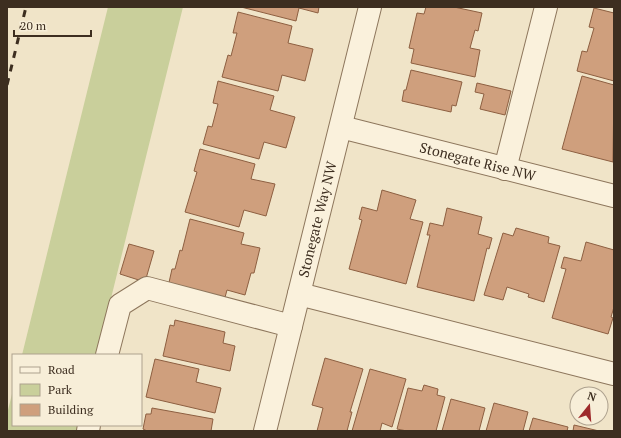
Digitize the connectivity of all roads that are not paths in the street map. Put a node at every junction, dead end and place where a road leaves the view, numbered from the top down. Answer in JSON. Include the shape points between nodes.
{"nodes":[{"id":1,"x":370,"y":7,"type":"edge"},
{"id":2,"x":546,"y":7,"type":"edge"},
{"id":3,"x":341,"y":128,"type":"junction"},
{"id":4,"x":506,"y":169,"type":"junction"},
{"id":5,"x":614,"y":196,"type":"edge"},
{"id":6,"x":299,"y":294,"type":"junction"},
{"id":7,"x":291,"y":326,"type":"junction"},
{"id":8,"x":107,"y":354,"type":"edge"},
{"id":9,"x":614,"y":374,"type":"edge"},
{"id":10,"x":265,"y":431,"type":"edge"}],
"edges":[{"from":1,"to":3,"type":"street","name":"Stonegate Way NW"},
{"from":2,"to":4,"type":"street"},
{"from":3,"to":4,"type":"street","name":"Stonegate Rise NW"},
{"from":3,"to":6,"type":"street","name":"Stonegate Way NW"},
{"from":4,"to":5,"type":"street","name":"Stonegate Rise NW"},
{"from":6,"to":7,"type":"street","name":"Stonegate Way NW"},
{"from":6,"to":9,"type":"street"},
{"from":7,"to":8,"type":"street","via":[[147,288],[120,305]]},
{"from":7,"to":10,"type":"street","name":"Stonegate Way NW"}]}
